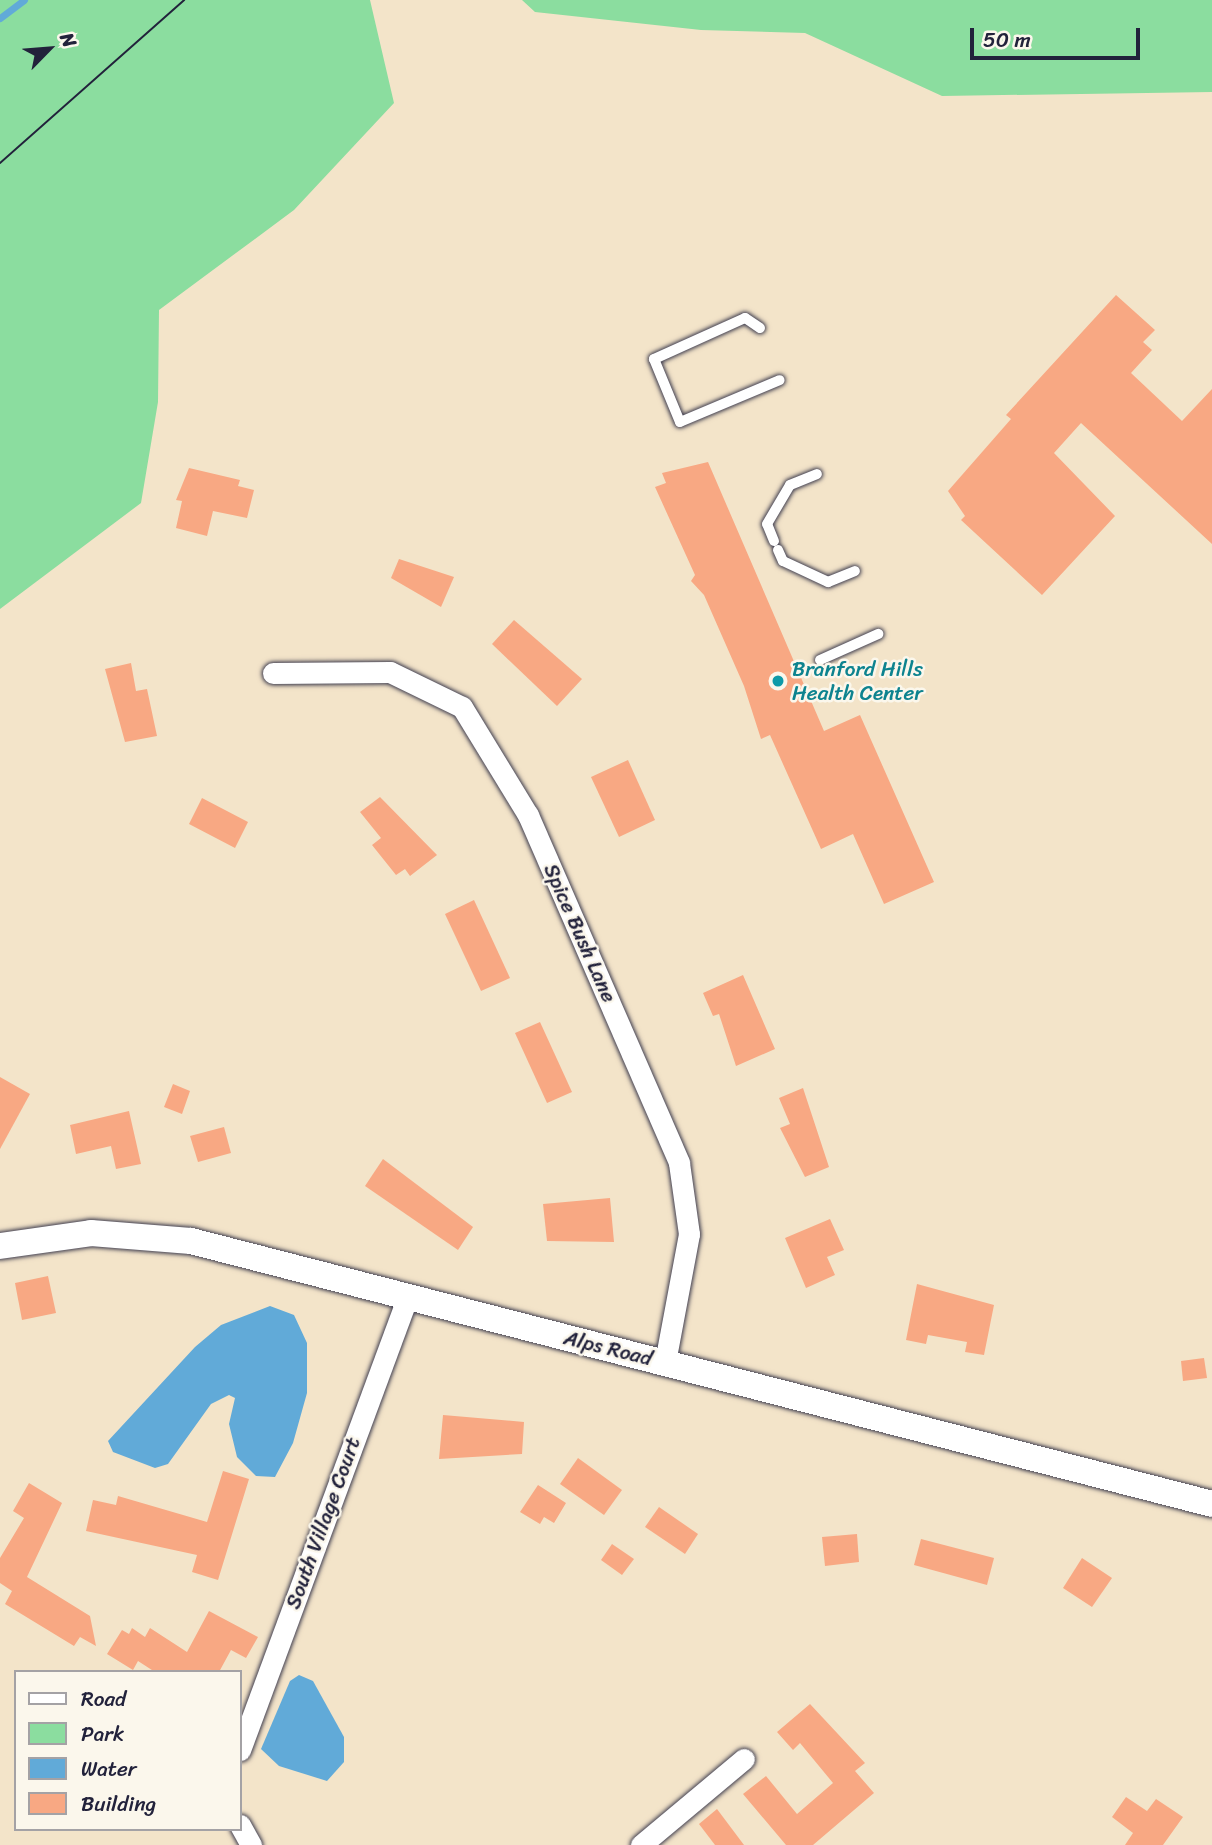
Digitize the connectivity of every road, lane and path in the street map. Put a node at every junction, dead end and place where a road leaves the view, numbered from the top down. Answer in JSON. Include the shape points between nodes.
{"nodes":[{"id":1,"x":760,"y":328,"type":"dead end"},
{"id":2,"x":780,"y":380,"type":"dead end"},
{"id":3,"x":817,"y":474,"type":"dead end"},
{"id":4,"x":855,"y":571,"type":"dead end"},
{"id":5,"x":878,"y":634,"type":"dead end"},
{"id":6,"x":820,"y":660,"type":"dead end"},
{"id":7,"x":273,"y":673,"type":"dead end"},
{"id":8,"x":0,"y":1246,"type":"edge"},
{"id":9,"x":408,"y":1296,"type":"junction"},
{"id":10,"x":665,"y":1362,"type":"junction"},
{"id":11,"x":1212,"y":1504,"type":"edge"},
{"id":12,"x":242,"y":1745,"type":"edge"},
{"id":13,"x":744,"y":1759,"type":"dead end"},
{"id":14,"x":242,"y":1829,"type":"edge"},
{"id":15,"x":251,"y":1845,"type":"edge"},
{"id":16,"x":640,"y":1845,"type":"edge"}],
"edges":[{"from":1,"to":2,"type":"lane","via":[[744,318],[654,359],[680,422]]},
{"from":3,"to":4,"type":"lane","via":[[790,485],[767,524],[783,561],[828,582]]},
{"from":5,"to":6,"type":"lane"},
{"from":7,"to":10,"type":"street","name":"Spice Bush Lane","via":[[390,672],[462,707],[528,815],[679,1163],[689,1234]]},
{"from":8,"to":9,"type":"street","name":"Alps Road","via":[[131,1233],[191,1241]]},
{"from":9,"to":10,"type":"street","name":"Alps Road"},
{"from":9,"to":12,"type":"street","name":"South Village Court"},
{"from":10,"to":11,"type":"street","name":"Alps Road"},
{"from":13,"to":16,"type":"street"},
{"from":14,"to":15,"type":"street"}]}
